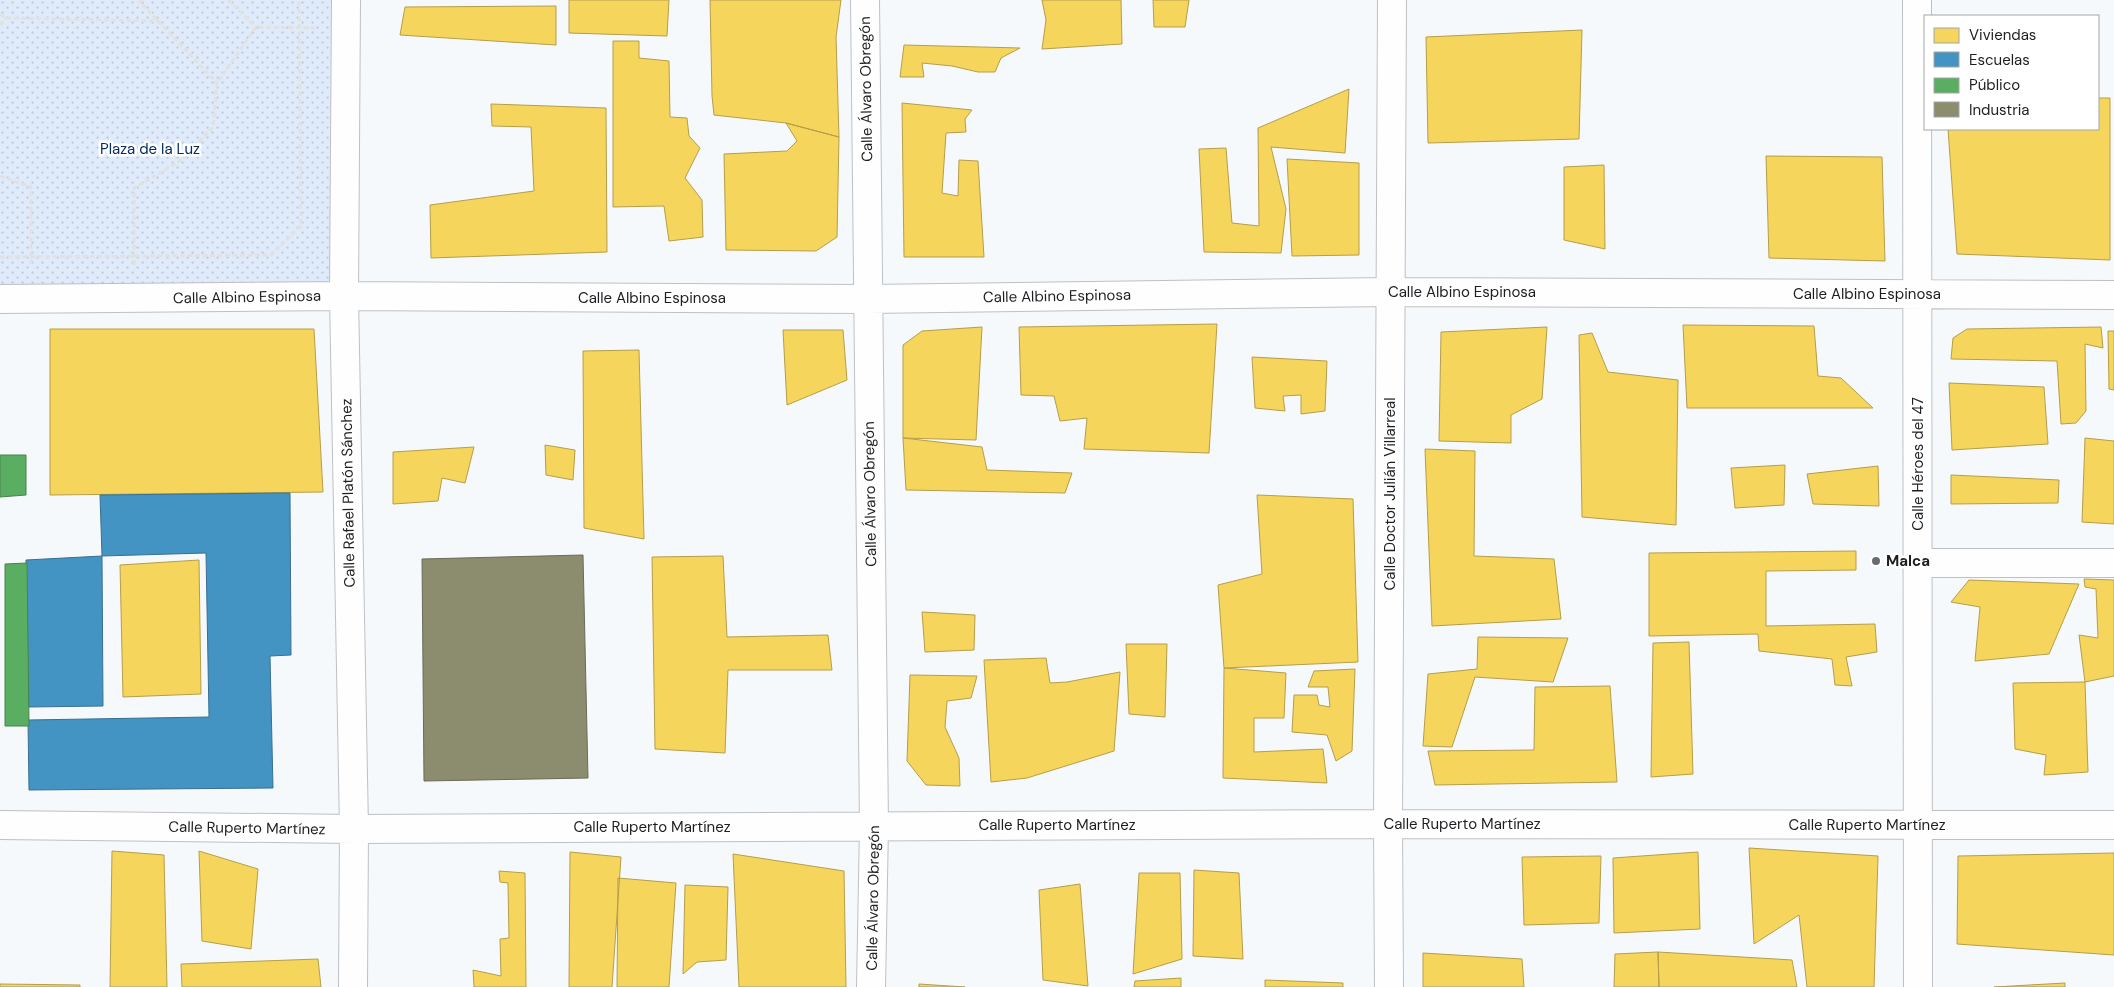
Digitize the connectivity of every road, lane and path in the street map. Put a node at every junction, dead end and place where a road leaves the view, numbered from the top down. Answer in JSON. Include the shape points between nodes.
{"nodes":[{"id":1,"x":142,"y":0,"type":"edge"},
{"id":2,"x":228,"y":0,"type":"edge"},
{"id":3,"x":299,"y":0,"type":"edge"},
{"id":4,"x":865,"y":0,"type":"edge"},
{"id":5,"x":1392,"y":0,"type":"edge"},
{"id":6,"x":1917,"y":0,"type":"edge"},
{"id":7,"x":346,"y":13,"type":"edge"},
{"id":8,"x":0,"y":14,"type":"edge"},
{"id":9,"x":6,"y":18,"type":"junction"},
{"id":10,"x":158,"y":21,"type":"junction"},
{"id":11,"x":0,"y":25,"type":"edge"},
{"id":12,"x":256,"y":27,"type":"junction"},
{"id":13,"x":299,"y":28,"type":"junction"},
{"id":14,"x":218,"y":83,"type":"junction"},
{"id":15,"x":0,"y":176,"type":"edge"},
{"id":16,"x":134,"y":256,"type":"junction"},
{"id":17,"x":0,"y":257,"type":"edge"},
{"id":18,"x":31,"y":258,"type":"junction"},
{"id":19,"x":1390,"y":292,"type":"junction"},
{"id":20,"x":1917,"y":294,"type":"junction"},
{"id":21,"x":2114,"y":295,"type":"edge"},
{"id":22,"x":344,"y":296,"type":"junction"},
{"id":23,"x":134,"y":298,"type":"junction"},
{"id":24,"x":0,"y":299,"type":"edge"},
{"id":25,"x":32,"y":299,"type":"junction"},
{"id":26,"x":868,"y":299,"type":"junction"},
{"id":27,"x":1918,"y":563,"type":"junction"},
{"id":28,"x":2114,"y":563,"type":"edge"},
{"id":29,"x":1388,"y":824,"type":"junction"},
{"id":30,"x":0,"y":825,"type":"edge"},
{"id":31,"x":1916,"y":825,"type":"junction"},
{"id":32,"x":2114,"y":825,"type":"edge"},
{"id":33,"x":874,"y":826,"type":"junction"},
{"id":34,"x":354,"y":829,"type":"junction"},
{"id":35,"x":354,"y":987,"type":"edge"},
{"id":36,"x":871,"y":987,"type":"edge"},
{"id":37,"x":1389,"y":987,"type":"edge"},
{"id":38,"x":1918,"y":987,"type":"edge"}],
"edges":[{"from":1,"to":10,"type":"path","via":[[140,2]]},
{"from":2,"to":12,"type":"path"},
{"from":3,"to":13,"type":"path"},
{"from":4,"to":26,"type":"street","name":"Calle Álvaro Obregón"},
{"from":5,"to":19,"type":"street","name":"Calle Doctor Julián Villarreal"},
{"from":6,"to":20,"type":"street","name":"Calle Héroes del 47"},
{"from":7,"to":13,"type":"path"},
{"from":7,"to":22,"type":"street","name":"Calle Rafael Platón Sánchez"},
{"from":8,"to":9,"type":"path"},
{"from":9,"to":10,"type":"path"},
{"from":9,"to":11,"type":"path"},
{"from":10,"to":14,"type":"path"},
{"from":12,"to":13,"type":"path"},
{"from":12,"to":14,"type":"path"},
{"from":13,"to":16,"type":"path","via":[[301,226],[271,255]]},
{"from":14,"to":16,"type":"path","via":[[213,127],[183,160],[134,188]]},
{"from":15,"to":18,"type":"path","via":[[31,187]]},
{"from":16,"to":18,"type":"path"},
{"from":16,"to":23,"type":"path"},
{"from":17,"to":18,"type":"path"},
{"from":18,"to":25,"type":"path"},
{"from":19,"to":20,"type":"street","name":"Calle Albino Espinosa"},
{"from":19,"to":26,"type":"street","name":"Calle Albino Espinosa"},
{"from":19,"to":29,"type":"street","name":"Calle Doctor Julián Villarreal"},
{"from":20,"to":21,"type":"street","name":"Calle Albino Espinosa"},
{"from":20,"to":27,"type":"street","name":"Calle Héroes del 47"},
{"from":22,"to":23,"type":"street","name":"Calle Albino Espinosa"},
{"from":22,"to":26,"type":"street","name":"Calle Albino Espinosa"},
{"from":22,"to":34,"type":"street","name":"Calle Rafael Platón Sánchez"},
{"from":23,"to":25,"type":"street","name":"Calle Albino Espinosa"},
{"from":24,"to":25,"type":"street","name":"Calle Albino Espinosa"},
{"from":26,"to":33,"type":"street","name":"Calle Álvaro Obregón"},
{"from":27,"to":28,"type":"street"},
{"from":27,"to":31,"type":"street","name":"Calle Héroes del 47"},
{"from":29,"to":31,"type":"street","name":"Calle Ruperto Martínez"},
{"from":29,"to":33,"type":"street","name":"Calle Ruperto Martínez"},
{"from":29,"to":37,"type":"street","name":"Calle Doctor Julián Villarreal"},
{"from":30,"to":34,"type":"street","name":"Calle Ruperto Martínez"},
{"from":31,"to":32,"type":"street","name":"Calle Ruperto Martínez"},
{"from":31,"to":38,"type":"street","name":"Calle Héroes del 47"},
{"from":33,"to":34,"type":"street","name":"Calle Ruperto Martínez"},
{"from":33,"to":36,"type":"street","name":"Calle Álvaro Obregón"},
{"from":34,"to":35,"type":"street","name":"Calle Rafael Platón Sánchez"}]}
